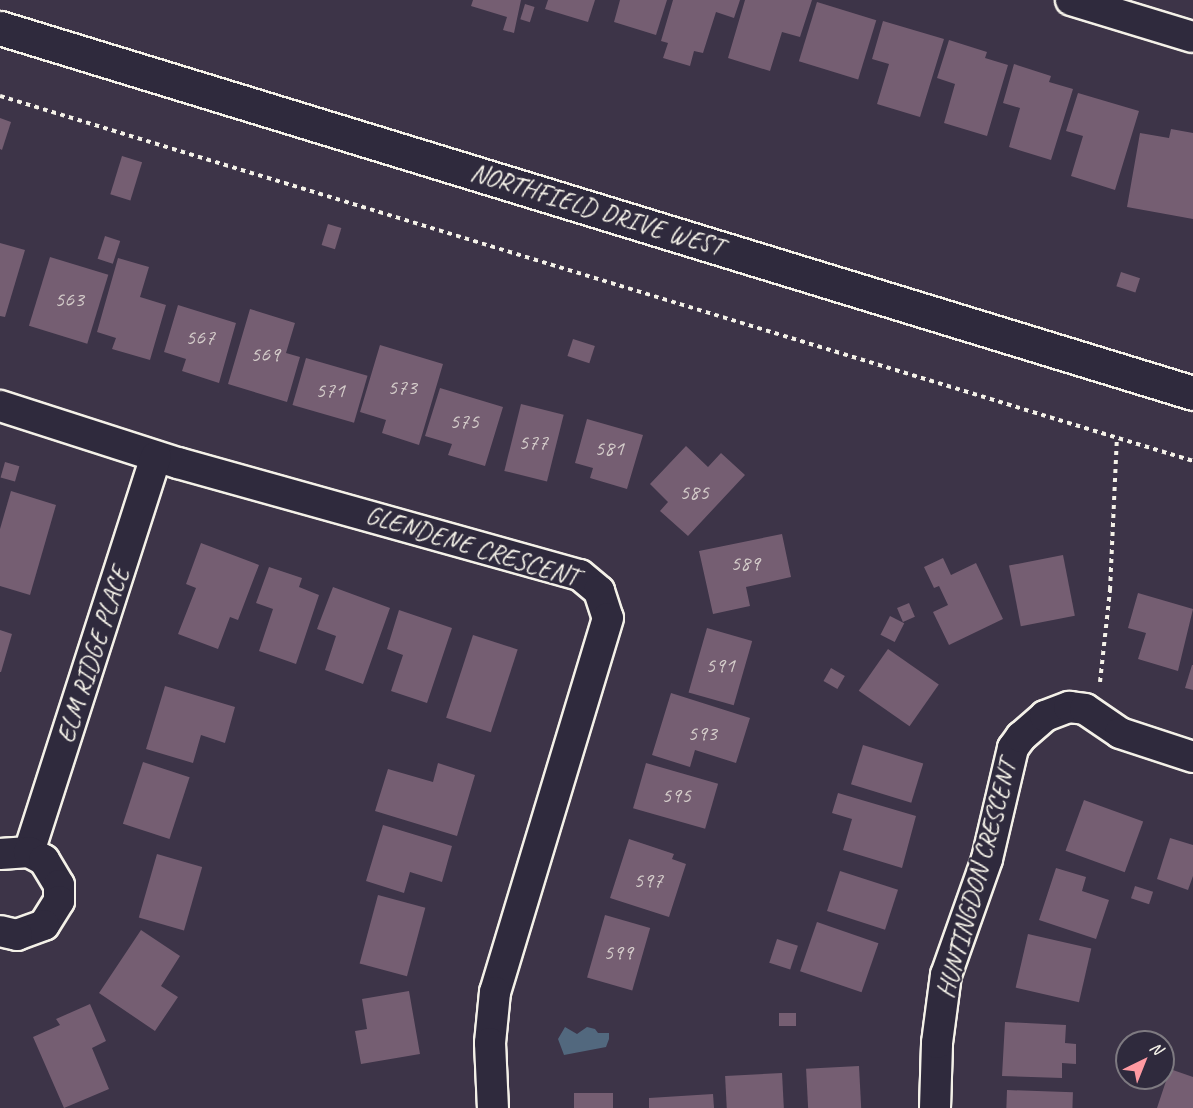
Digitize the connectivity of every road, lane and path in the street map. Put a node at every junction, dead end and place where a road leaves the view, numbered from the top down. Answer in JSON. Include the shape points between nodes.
{"nodes":[{"id":1,"x":1071,"y":0,"type":"edge"},
{"id":2,"x":0,"y":28,"type":"edge"},
{"id":3,"x":1193,"y":38,"type":"edge"},
{"id":4,"x":0,"y":96,"type":"edge"},
{"id":5,"x":1193,"y":393,"type":"edge"},
{"id":6,"x":0,"y":406,"type":"edge"},
{"id":7,"x":1116,"y":438,"type":"junction"},
{"id":8,"x":156,"y":457,"type":"junction"},
{"id":9,"x":1193,"y":461,"type":"edge"},
{"id":10,"x":1085,"y":709,"type":"junction"},
{"id":11,"x":1193,"y":757,"type":"edge"},
{"id":12,"x":14,"y":853,"type":"edge"},
{"id":13,"x":0,"y":931,"type":"edge"},
{"id":14,"x":493,"y":1108,"type":"edge"},
{"id":15,"x":935,"y":1108,"type":"edge"}],
"edges":[{"from":1,"to":3,"type":"street"},
{"from":2,"to":5,"type":"main road","name":"NORTHFIELD DRIVE WEST"},
{"from":4,"to":7,"type":"path"},
{"from":6,"to":8,"type":"street","name":"GLENDENE CRESCENT"},
{"from":7,"to":9,"type":"path"},
{"from":7,"to":10,"type":"path","via":[[1110,590],[1101,680]]},
{"from":8,"to":12,"type":"street","name":"ELM RIDGE PLACE"},
{"from":8,"to":14,"type":"street","name":"GLENDENE CRESCENT","via":[[580,575],[599,591],[608,618],[495,992],[490,1043]]},
{"from":10,"to":11,"type":"street","via":[[1120,733]]},
{"from":10,"to":15,"type":"street","name":"HUNTINGDON CRESCENT","via":[[1069,707],[1045,716],[1013,748],[987,859],[946,975],[937,1043]]},
{"from":12,"to":13,"type":"street","name":"ELM RIDGE PLACE","via":[[54,872],[59,901],[44,925],[31,933]]}]}
